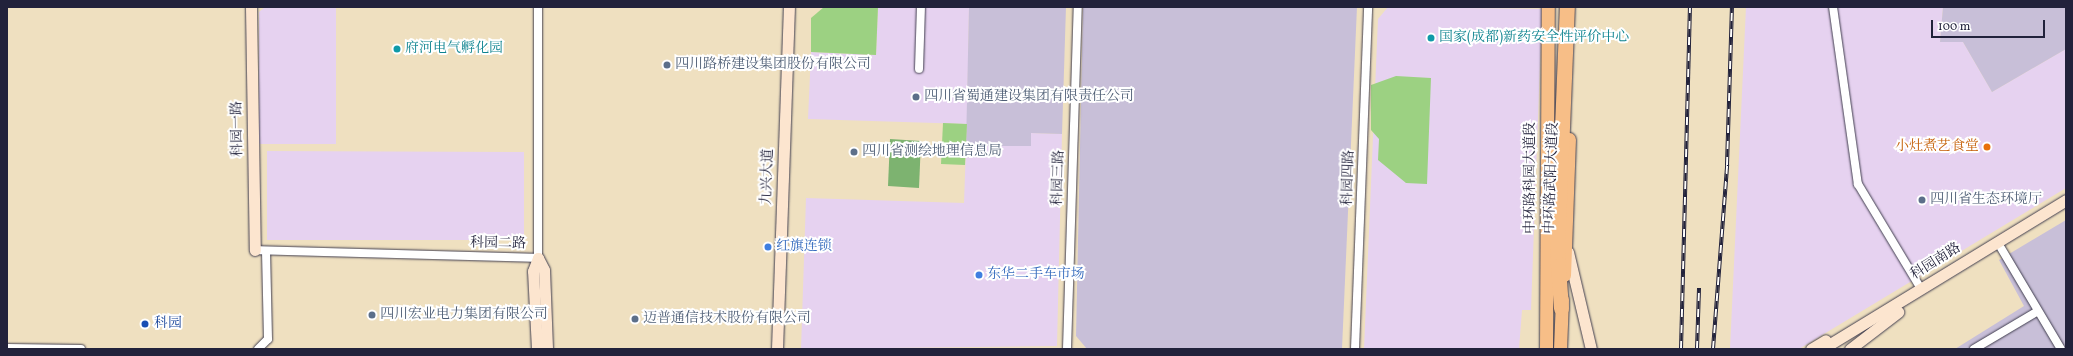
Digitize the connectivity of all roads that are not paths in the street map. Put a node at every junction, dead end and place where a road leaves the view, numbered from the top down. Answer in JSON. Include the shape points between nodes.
{"nodes":[{"id":1,"x":251,"y":7,"type":"edge"},
{"id":2,"x":538,"y":7,"type":"edge"},
{"id":3,"x":789,"y":7,"type":"edge"},
{"id":4,"x":921,"y":7,"type":"edge"},
{"id":5,"x":1078,"y":7,"type":"edge"},
{"id":6,"x":1368,"y":7,"type":"edge"},
{"id":7,"x":1548,"y":7,"type":"edge"},
{"id":8,"x":1567,"y":7,"type":"edge"},
{"id":9,"x":1572,"y":7,"type":"edge"},
{"id":10,"x":1833,"y":7,"type":"edge"},
{"id":11,"x":918,"y":69,"type":"dead end"},
{"id":12,"x":2066,"y":200,"type":"edge"},
{"id":13,"x":2066,"y":208,"type":"edge"},
{"id":14,"x":2001,"y":248,"type":"junction"},
{"id":15,"x":1561,"y":249,"type":"junction"},
{"id":16,"x":261,"y":251,"type":"junction"},
{"id":17,"x":538,"y":258,"type":"junction"},
{"id":18,"x":1921,"y":289,"type":"junction"},
{"id":19,"x":1561,"y":308,"type":"joint"},
{"id":20,"x":1897,"y":309,"type":"junction"},
{"id":21,"x":2038,"y":311,"type":"junction"},
{"id":22,"x":7,"y":348,"type":"edge"},
{"id":23,"x":81,"y":349,"type":"edge"},
{"id":24,"x":258,"y":349,"type":"edge"},
{"id":25,"x":537,"y":349,"type":"edge"},
{"id":26,"x":547,"y":349,"type":"edge"},
{"id":27,"x":777,"y":349,"type":"edge"},
{"id":28,"x":1067,"y":349,"type":"edge"},
{"id":29,"x":1355,"y":349,"type":"edge"},
{"id":30,"x":1546,"y":349,"type":"edge"},
{"id":31,"x":1560,"y":349,"type":"edge"},
{"id":32,"x":1591,"y":349,"type":"edge"},
{"id":33,"x":1811,"y":349,"type":"edge"},
{"id":34,"x":1822,"y":349,"type":"edge"},
{"id":35,"x":1836,"y":349,"type":"edge"},
{"id":36,"x":1850,"y":349,"type":"edge"},
{"id":37,"x":1974,"y":349,"type":"edge"},
{"id":38,"x":2061,"y":349,"type":"edge"}],
"edges":[{"from":1,"to":16,"type":"street","name":"科园一路"},
{"from":2,"to":17,"type":"street","name":"科园二路"},
{"from":3,"to":27,"type":"street","name":"九兴大道"},
{"from":4,"to":11,"type":"street"},
{"from":5,"to":28,"type":"street","name":"科园三路"},
{"from":6,"to":29,"type":"street","name":"科园四路"},
{"from":7,"to":30,"type":"main road","name":"中环路科园大道段"},
{"from":8,"to":15,"type":"highway"},
{"from":9,"to":15,"type":"main road","name":"中环路武阳大道段"},
{"from":10,"to":18,"type":"street","via":[[1858,184]]},
{"from":12,"to":18,"type":"street","name":"科园南路"},
{"from":13,"to":14,"type":"street","name":"科园南路"},
{"from":14,"to":20,"type":"street","name":"科园南路"},
{"from":14,"to":21,"type":"street"},
{"from":15,"to":19,"type":"highway"},
{"from":15,"to":32,"type":"street"},
{"from":16,"to":17,"type":"street","name":"科园二路"},
{"from":16,"to":24,"type":"street","via":[[268,339]]},
{"from":17,"to":25,"type":"street","via":[[533,271]]},
{"from":17,"to":26,"type":"street","via":[[544,270]]},
{"from":18,"to":20,"type":"street","name":"科园南路"},
{"from":19,"to":31,"type":"main road"},
{"from":20,"to":33,"type":"street","via":[[1859,320]]},
{"from":20,"to":34,"type":"street","name":"科园南路"},
{"from":20,"to":35,"type":"street","name":"科园南路"},
{"from":20,"to":36,"type":"street"},
{"from":21,"to":37,"type":"street"},
{"from":21,"to":38,"type":"street"},
{"from":22,"to":23,"type":"street"}]}
